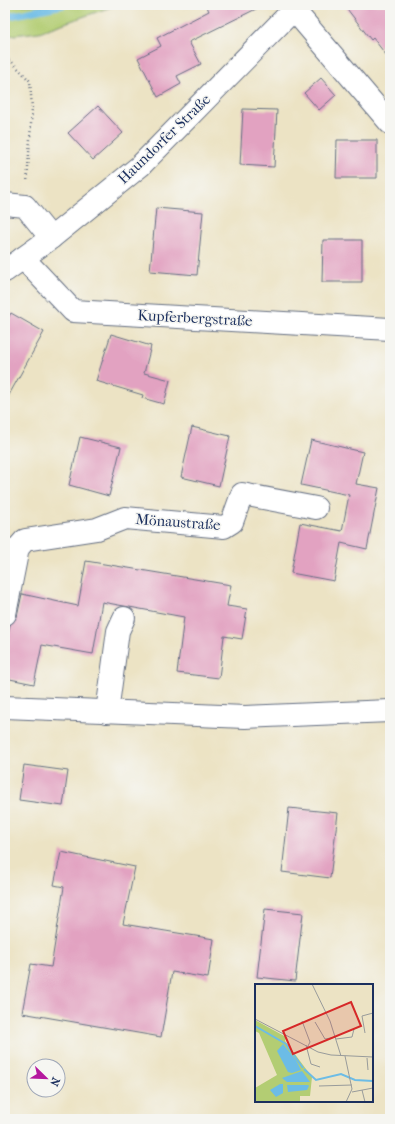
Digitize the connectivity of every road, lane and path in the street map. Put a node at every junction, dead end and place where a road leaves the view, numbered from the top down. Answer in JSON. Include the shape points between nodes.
{"nodes":[{"id":1,"x":296,"y":7,"type":"edge"},
{"id":2,"x":5,"y":60,"type":"edge"},
{"id":3,"x":390,"y":123,"type":"edge"},
{"id":4,"x":15,"y":205,"type":"edge"},
{"id":5,"x":52,"y":238,"type":"junction"},
{"id":6,"x":24,"y":258,"type":"junction"},
{"id":7,"x":5,"y":271,"type":"edge"},
{"id":8,"x":390,"y":329,"type":"edge"},
{"id":9,"x":316,"y":508,"type":"dead end"},
{"id":10,"x":5,"y":614,"type":"edge"},
{"id":11,"x":124,"y":618,"type":"dead end"},
{"id":12,"x":5,"y":707,"type":"edge"},
{"id":13,"x":390,"y":711,"type":"edge"},
{"id":14,"x":107,"y":712,"type":"junction"}],
"edges":[{"from":1,"to":3,"type":"street","name":"Haundorfer Straße"},
{"from":1,"to":5,"type":"street","name":"Haundorfer Straße","via":[[140,166]]},
{"from":2,"to":4,"type":"path","via":[[12,62],[30,81],[32,109]]},
{"from":4,"to":5,"type":"street"},
{"from":5,"to":6,"type":"street","name":"Haundorfer Straße"},
{"from":6,"to":7,"type":"street","name":"Haundorfer Straße"},
{"from":6,"to":8,"type":"street","name":"Kupferbergstraße","via":[[73,311]]},
{"from":9,"to":10,"type":"street","name":"Mönaustraße","via":[[242,494],[232,522],[224,527],[125,518],[97,529],[25,540],[18,548]]},
{"from":11,"to":14,"type":"street","via":[[118,631]]},
{"from":12,"to":14,"type":"street"},
{"from":13,"to":14,"type":"street","via":[[245,717]]}]}
